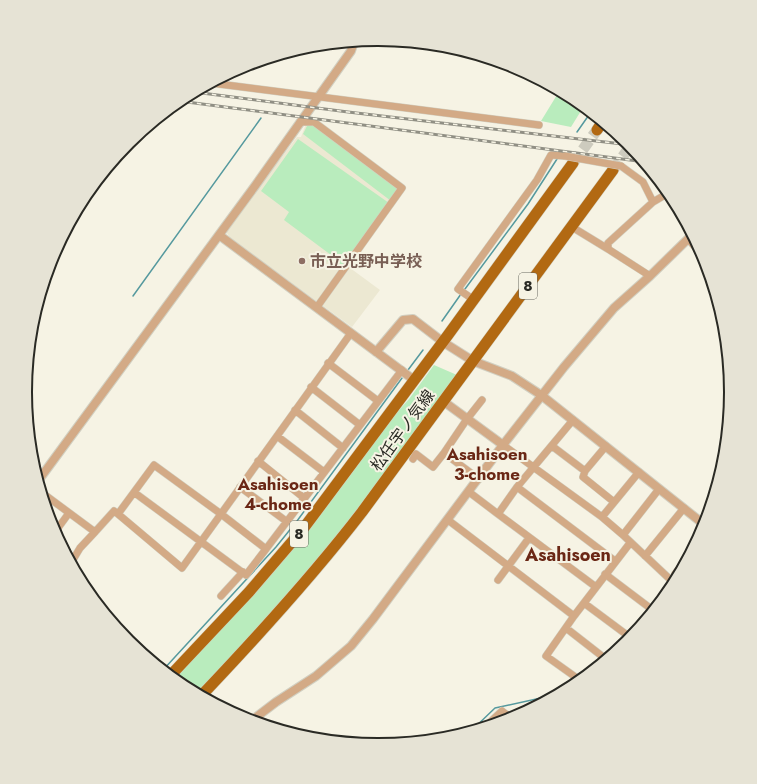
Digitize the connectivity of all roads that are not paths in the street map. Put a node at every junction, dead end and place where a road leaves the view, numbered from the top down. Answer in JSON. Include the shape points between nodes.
{"nodes":[{"id":1,"x":353,"y":46,"type":"edge"},
{"id":2,"x":219,"y":84,"type":"edge"},
{"id":3,"x":318,"y":96,"type":"junction"},
{"id":4,"x":300,"y":122,"type":"junction"},
{"id":5,"x":539,"y":125,"type":"dead end"},
{"id":6,"x":569,"y":159,"type":"junction"},
{"id":7,"x":617,"y":168,"type":"junction"},
{"id":8,"x":664,"y":195,"type":"edge"},
{"id":9,"x":653,"y":202,"type":"junction"},
{"id":10,"x":572,"y":227,"type":"junction"},
{"id":11,"x":219,"y":235,"type":"junction"},
{"id":12,"x":689,"y":239,"type":"edge"},
{"id":13,"x":608,"y":249,"type":"junction"},
{"id":14,"x":650,"y":276,"type":"junction"},
{"id":15,"x":474,"y":300,"type":"junction"},
{"id":16,"x":317,"y":307,"type":"junction"},
{"id":17,"x":350,"y":333,"type":"junction"},
{"id":18,"x":443,"y":342,"type":"junction"},
{"id":19,"x":376,"y":352,"type":"junction"},
{"id":20,"x":473,"y":361,"type":"junction"},
{"id":21,"x":328,"y":363,"type":"junction"},
{"id":22,"x":402,"y":370,"type":"junction"},
{"id":23,"x":414,"y":380,"type":"junction"},
{"id":24,"x":311,"y":387,"type":"junction"},
{"id":25,"x":541,"y":395,"type":"junction"},
{"id":26,"x":482,"y":400,"type":"dead end"},
{"id":27,"x":378,"y":401,"type":"junction"},
{"id":28,"x":443,"y":401,"type":"junction"},
{"id":29,"x":295,"y":410,"type":"junction"},
{"id":30,"x":467,"y":419,"type":"junction"},
{"id":31,"x":573,"y":420,"type":"junction"},
{"id":32,"x":360,"y":425,"type":"junction"},
{"id":33,"x":277,"y":436,"type":"junction"},
{"id":34,"x":503,"y":445,"type":"junction"},
{"id":35,"x":552,"y":446,"type":"junction"},
{"id":36,"x":606,"y":446,"type":"junction"},
{"id":37,"x":343,"y":448,"type":"junction"},
{"id":38,"x":444,"y":453,"type":"junction"},
{"id":39,"x":413,"y":459,"type":"dead end"},
{"id":40,"x":258,"y":462,"type":"junction"},
{"id":41,"x":534,"y":467,"type":"junction"},
{"id":42,"x":585,"y":471,"type":"junction"},
{"id":43,"x":324,"y":472,"type":"junction"},
{"id":44,"x":639,"y":472,"type":"junction"},
{"id":45,"x":42,"y":475,"type":"edge"},
{"id":46,"x":479,"y":479,"type":"junction"},
{"id":47,"x":240,"y":487,"type":"junction"},
{"id":48,"x":517,"y":487,"type":"junction"},
{"id":49,"x":659,"y":489,"type":"junction"},
{"id":50,"x":469,"y":492,"type":"junction"},
{"id":51,"x":135,"y":493,"type":"junction"},
{"id":52,"x":48,"y":498,"type":"edge"},
{"id":53,"x":304,"y":498,"type":"junction"},
{"id":54,"x":614,"y":502,"type":"junction"},
{"id":55,"x":684,"y":508,"type":"junction"},
{"id":56,"x":69,"y":513,"type":"junction"},
{"id":57,"x":118,"y":514,"type":"junction"},
{"id":58,"x":221,"y":514,"type":"junction"},
{"id":59,"x":498,"y":514,"type":"junction"},
{"id":60,"x":602,"y":517,"type":"junction"},
{"id":61,"x":448,"y":520,"type":"junction"},
{"id":62,"x":286,"y":521,"type":"junction"},
{"id":63,"x":700,"y":521,"type":"edge"},
{"id":64,"x":59,"y":526,"type":"edge"},
{"id":65,"x":95,"y":532,"type":"junction"},
{"id":66,"x":623,"y":535,"type":"junction"},
{"id":67,"x":529,"y":538,"type":"junction"},
{"id":68,"x":202,"y":542,"type":"junction"},
{"id":69,"x":630,"y":542,"type":"junction"},
{"id":70,"x":266,"y":549,"type":"junction"},
{"id":71,"x":645,"y":556,"type":"junction"},
{"id":72,"x":74,"y":558,"type":"edge"},
{"id":73,"x":615,"y":561,"type":"junction"},
{"id":74,"x":509,"y":566,"type":"junction"},
{"id":75,"x":243,"y":572,"type":"junction"},
{"id":76,"x":605,"y":574,"type":"junction"},
{"id":77,"x":498,"y":580,"type":"dead end"},
{"id":78,"x":670,"y":580,"type":"edge"},
{"id":79,"x":596,"y":587,"type":"junction"},
{"id":80,"x":221,"y":596,"type":"dead end"},
{"id":81,"x":584,"y":603,"type":"junction"},
{"id":82,"x":649,"y":607,"type":"edge"},
{"id":83,"x":574,"y":616,"type":"junction"},
{"id":84,"x":566,"y":628,"type":"junction"},
{"id":85,"x":626,"y":634,"type":"edge"},
{"id":86,"x":603,"y":656,"type":"edge"},
{"id":87,"x":174,"y":672,"type":"edge"},
{"id":88,"x":575,"y":677,"type":"edge"},
{"id":89,"x":205,"y":692,"type":"edge"},
{"id":90,"x":506,"y":714,"type":"edge"},
{"id":91,"x":257,"y":716,"type":"edge"},
{"id":92,"x":494,"y":718,"type":"edge"}],
"edges":[{"from":1,"to":3,"type":"street"},
{"from":2,"to":3,"type":"street"},
{"from":3,"to":4,"type":"street"},
{"from":3,"to":5,"type":"street"},
{"from":4,"to":11,"type":"street"},
{"from":4,"to":16,"type":"street","via":[[314,122],[402,188]]},
{"from":6,"to":7,"type":"street","bridge":true},
{"from":6,"to":15,"type":"main road","name":"松任宇ノ気線","number":"8"},
{"from":6,"to":15,"type":"street","via":[[551,155],[537,180],[458,289]]},
{"from":7,"to":9,"type":"street","via":[[642,182]]},
{"from":7,"to":10,"type":"main road","name":"松任宇ノ気線","number":"8"},
{"from":8,"to":9,"type":"street"},
{"from":9,"to":13,"type":"street","via":[[608,243]]},
{"from":10,"to":13,"type":"street"},
{"from":10,"to":20,"type":"main road","name":"松任宇ノ気線","number":"8"},
{"from":11,"to":16,"type":"street"},
{"from":11,"to":45,"type":"street"},
{"from":12,"to":14,"type":"street"},
{"from":13,"to":14,"type":"street"},
{"from":14,"to":25,"type":"street","via":[[614,308]]},
{"from":15,"to":18,"type":"main road","name":"松任宇ノ気線","number":"8"},
{"from":16,"to":17,"type":"street"},
{"from":17,"to":19,"type":"street"},
{"from":17,"to":21,"type":"street"},
{"from":18,"to":19,"type":"street","via":[[413,319],[403,320]]},
{"from":18,"to":20,"type":"street"},
{"from":18,"to":23,"type":"main road","name":"松任宇ノ気線","number":"8"},
{"from":19,"to":22,"type":"street"},
{"from":20,"to":25,"type":"street","via":[[512,376]]},
{"from":20,"to":28,"type":"main road","name":"松任宇ノ気線","number":"8"},
{"from":21,"to":24,"type":"street"},
{"from":21,"to":27,"type":"street"},
{"from":22,"to":23,"type":"street"},
{"from":22,"to":27,"type":"street"},
{"from":23,"to":87,"type":"main road","name":"松任宇ノ気線","number":"8","via":[[285,550],[244,598]]},
{"from":24,"to":29,"type":"street"},
{"from":24,"to":32,"type":"street"},
{"from":25,"to":31,"type":"street"},
{"from":25,"to":34,"type":"street"},
{"from":26,"to":30,"type":"street"},
{"from":27,"to":32,"type":"street"},
{"from":28,"to":30,"type":"street"},
{"from":28,"to":89,"type":"main road","name":"松任宇ノ気線","number":"8","via":[[324,560],[259,635]]},
{"from":29,"to":33,"type":"street"},
{"from":29,"to":37,"type":"street"},
{"from":30,"to":34,"type":"street"},
{"from":30,"to":38,"type":"street"},
{"from":31,"to":35,"type":"street"},
{"from":31,"to":36,"type":"street"},
{"from":32,"to":37,"type":"street"},
{"from":33,"to":40,"type":"street"},
{"from":33,"to":43,"type":"street"},
{"from":34,"to":41,"type":"street"},
{"from":34,"to":46,"type":"street"},
{"from":35,"to":41,"type":"street"},
{"from":35,"to":42,"type":"street"},
{"from":36,"to":42,"type":"street"},
{"from":36,"to":44,"type":"street"},
{"from":37,"to":43,"type":"street"},
{"from":38,"to":39,"type":"street","via":[[433,467],[416,454]]},
{"from":38,"to":46,"type":"street"},
{"from":40,"to":47,"type":"street"},
{"from":40,"to":53,"type":"street"},
{"from":41,"to":48,"type":"street"},
{"from":41,"to":60,"type":"street"},
{"from":42,"to":54,"type":"street","via":[[583,477]]},
{"from":43,"to":53,"type":"street"},
{"from":44,"to":49,"type":"street"},
{"from":44,"to":54,"type":"street"},
{"from":46,"to":50,"type":"street"},
{"from":47,"to":58,"type":"street"},
{"from":47,"to":62,"type":"street"},
{"from":48,"to":59,"type":"street"},
{"from":48,"to":73,"type":"street"},
{"from":49,"to":55,"type":"street"},
{"from":49,"to":66,"type":"street"},
{"from":50,"to":59,"type":"street"},
{"from":50,"to":61,"type":"street"},
{"from":51,"to":57,"type":"street"},
{"from":51,"to":58,"type":"street","via":[[154,464]]},
{"from":51,"to":68,"type":"street"},
{"from":52,"to":56,"type":"street"},
{"from":53,"to":62,"type":"street"},
{"from":54,"to":60,"type":"street"},
{"from":55,"to":63,"type":"street"},
{"from":55,"to":71,"type":"street"},
{"from":56,"to":64,"type":"street"},
{"from":56,"to":65,"type":"street"},
{"from":57,"to":65,"type":"street","via":[[114,511]]},
{"from":57,"to":68,"type":"street","via":[[182,568]]},
{"from":58,"to":68,"type":"street"},
{"from":58,"to":70,"type":"street"},
{"from":59,"to":67,"type":"street"},
{"from":60,"to":66,"type":"street"},
{"from":61,"to":74,"type":"street"},
{"from":61,"to":91,"type":"street","via":[[351,646],[316,676]]},
{"from":62,"to":70,"type":"street"},
{"from":65,"to":72,"type":"street"},
{"from":66,"to":69,"type":"street"},
{"from":67,"to":74,"type":"street"},
{"from":67,"to":79,"type":"street"},
{"from":68,"to":75,"type":"street"},
{"from":69,"to":71,"type":"street"},
{"from":69,"to":73,"type":"street"},
{"from":70,"to":75,"type":"street","via":[[246,575]]},
{"from":71,"to":78,"type":"street"},
{"from":73,"to":76,"type":"street"},
{"from":74,"to":77,"type":"street"},
{"from":74,"to":83,"type":"street"},
{"from":75,"to":80,"type":"street"},
{"from":76,"to":79,"type":"street"},
{"from":76,"to":82,"type":"street"},
{"from":79,"to":81,"type":"street"},
{"from":81,"to":83,"type":"street"},
{"from":81,"to":85,"type":"street"},
{"from":83,"to":84,"type":"street"},
{"from":84,"to":86,"type":"street"},
{"from":84,"to":88,"type":"street","via":[[546,656]]},
{"from":90,"to":92,"type":"street","via":[[502,711]]}]}
